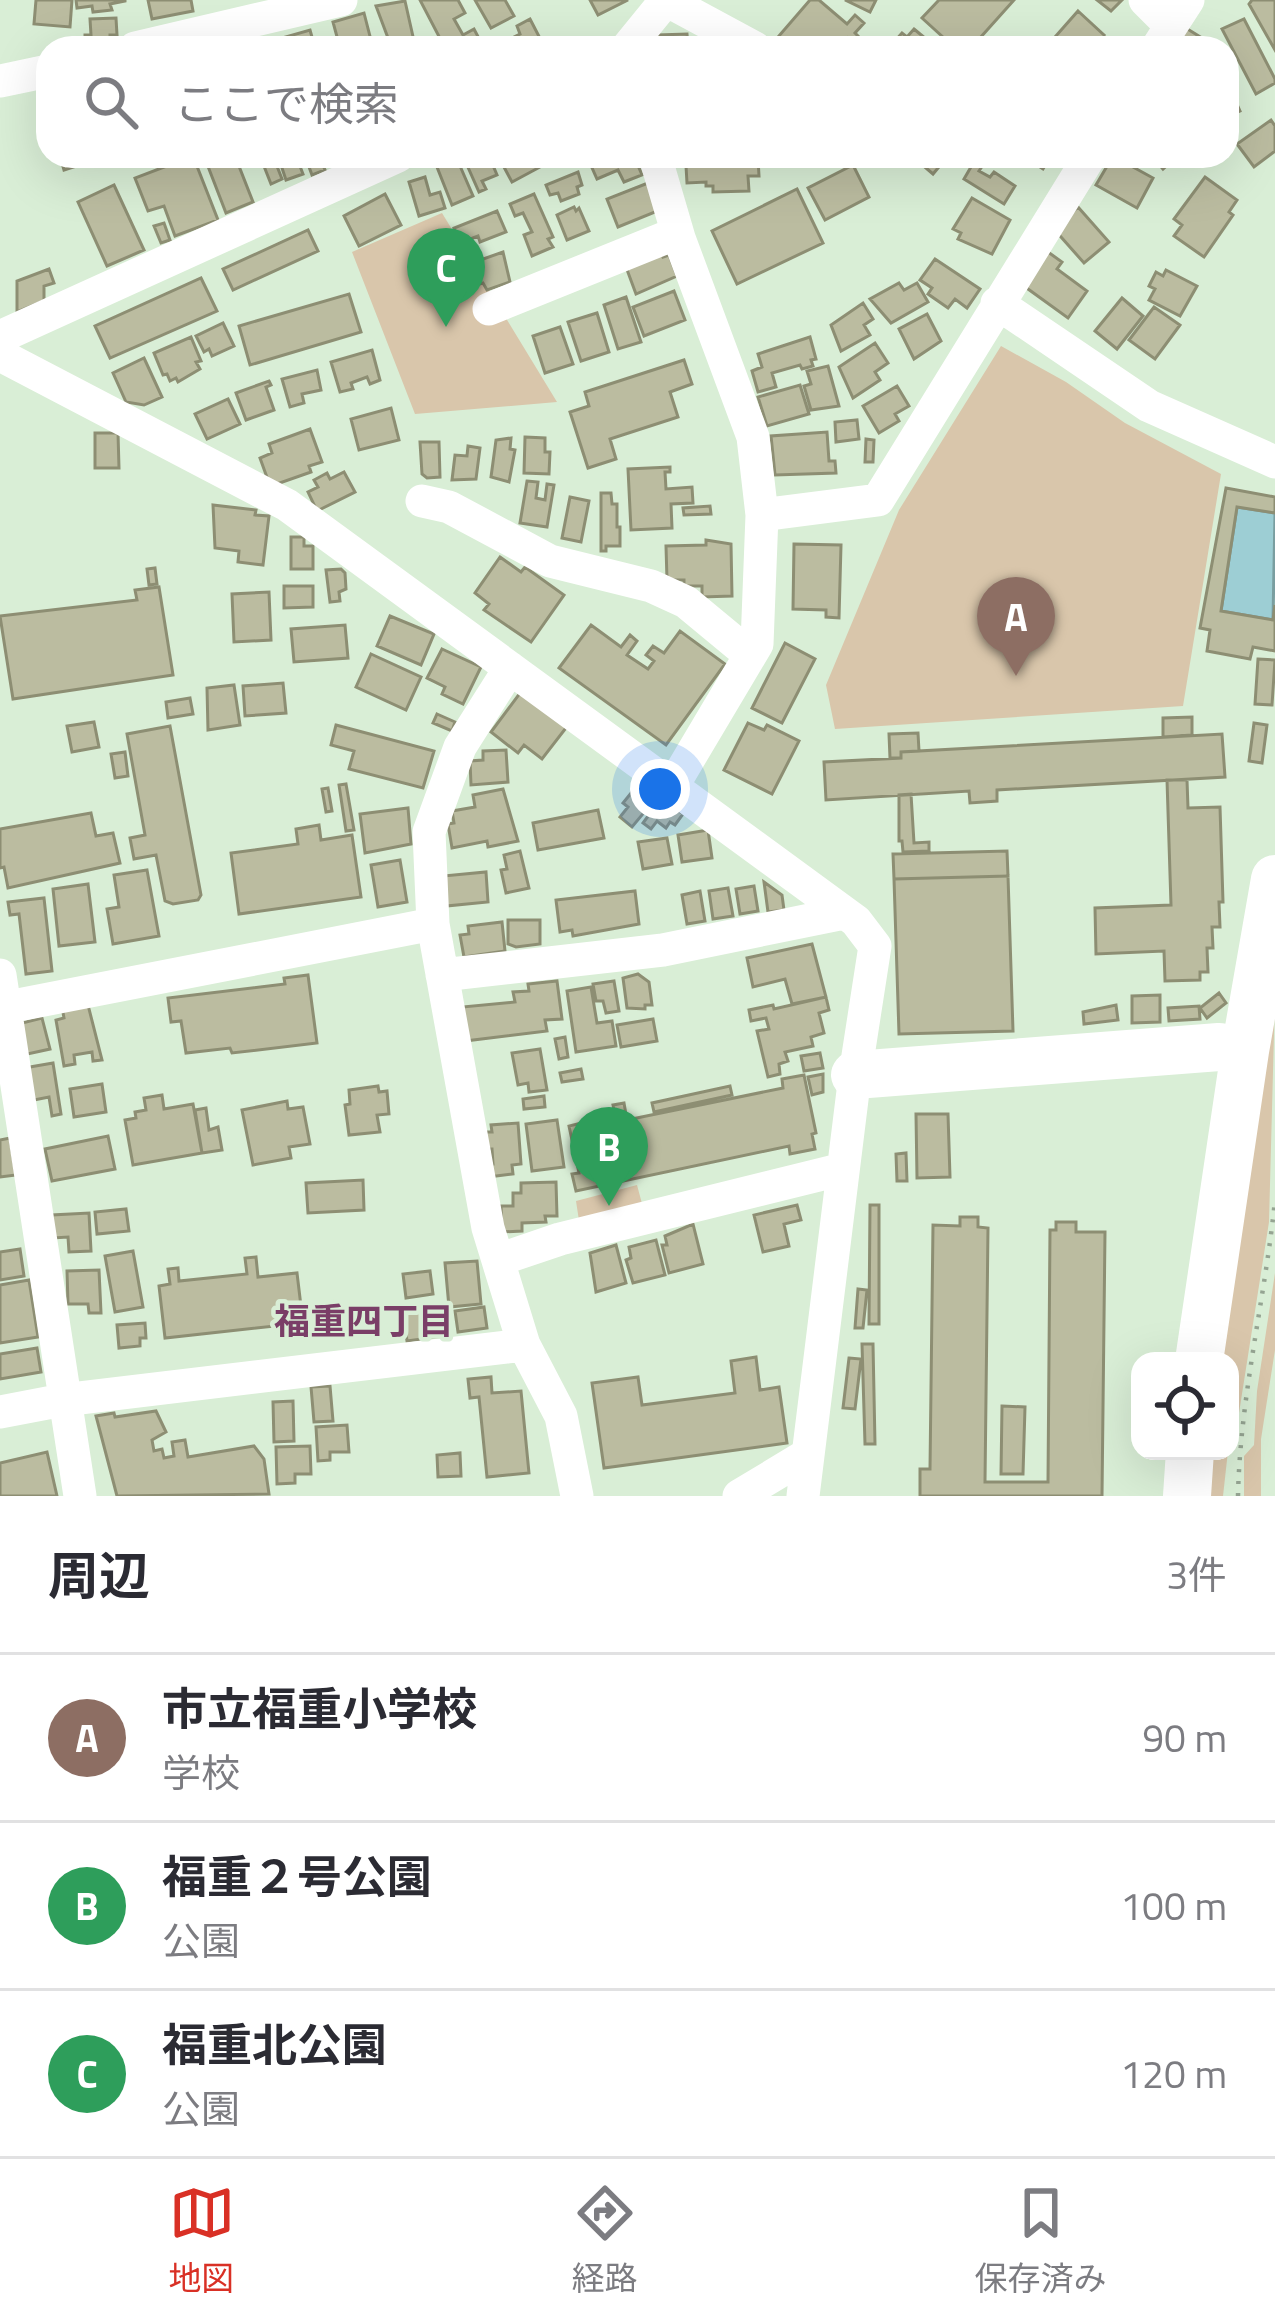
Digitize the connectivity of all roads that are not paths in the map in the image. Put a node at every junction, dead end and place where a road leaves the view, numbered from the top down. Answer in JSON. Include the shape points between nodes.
{"nodes":[{"id":1,"x":341,"y":0,"type":"edge"},
{"id":2,"x":666,"y":0,"type":"edge"},
{"id":3,"x":1144,"y":0,"type":"edge"},
{"id":4,"x":1172,"y":25,"type":"edge"},
{"id":5,"x":186,"y":36,"type":"edge"},
{"id":6,"x":637,"y":36,"type":"edge"},
{"id":7,"x":733,"y":36,"type":"edge"},
{"id":8,"x":36,"y":74,"type":"edge"},
{"id":9,"x":0,"y":81,"type":"edge"},
{"id":10,"x":372,"y":168,"type":"edge"},
{"id":11,"x":659,"y":168,"type":"edge"},
{"id":12,"x":1082,"y":168,"type":"edge"},
{"id":13,"x":677,"y":233,"type":"junction"},
{"id":14,"x":998,"y":303,"type":"junction"},
{"id":15,"x":489,"y":309,"type":"dead end"},
{"id":16,"x":0,"y":338,"type":"edge"},
{"id":17,"x":0,"y":355,"type":"edge"},
{"id":18,"x":1275,"y":462,"type":"edge"},
{"id":19,"x":422,"y":501,"type":"dead end"},
{"id":20,"x":762,"y":515,"type":"junction"},
{"id":21,"x":750,"y":655,"type":"junction"},
{"id":22,"x":510,"y":668,"type":"junction"},
{"id":23,"x":667,"y":783,"type":"junction"},
{"id":24,"x":1275,"y":879,"type":"edge"},
{"id":25,"x":844,"y":913,"type":"junction"},
{"id":26,"x":433,"y":925,"type":"junction"},
{"id":27,"x":442,"y":975,"type":"junction"},
{"id":28,"x":4,"y":991,"type":"edge"},
{"id":29,"x":1245,"y":1051,"type":"junction"},
{"id":30,"x":855,"y":1075,"type":"junction"},
{"id":31,"x":843,"y":1169,"type":"junction"},
{"id":32,"x":498,"y":1260,"type":"junction"},
{"id":33,"x":524,"y":1345,"type":"junction"},
{"id":34,"x":1200,"y":1352,"type":"edge"},
{"id":35,"x":63,"y":1400,"type":"junction"},
{"id":36,"x":0,"y":1412,"type":"edge"},
{"id":37,"x":807,"y":1455,"type":"junction"},
{"id":38,"x":1189,"y":1460,"type":"edge"},
{"id":39,"x":80,"y":1496,"type":"edge"},
{"id":40,"x":577,"y":1496,"type":"edge"},
{"id":41,"x":740,"y":1496,"type":"edge"},
{"id":42,"x":803,"y":1496,"type":"edge"},
{"id":43,"x":1186,"y":1496,"type":"edge"}],
"edges":[{"from":1,"to":5,"type":"street"},
{"from":2,"to":6,"type":"street"},
{"from":2,"to":7,"type":"street"},
{"from":3,"to":4,"type":"street"},
{"from":8,"to":9,"type":"street"},
{"from":10,"to":16,"type":"street"},
{"from":11,"to":13,"type":"street"},
{"from":12,"to":14,"type":"street"},
{"from":13,"to":15,"type":"street"},
{"from":13,"to":20,"type":"street","via":[[753,436]]},
{"from":14,"to":18,"type":"street","via":[[1150,406]]},
{"from":14,"to":20,"type":"street","via":[[878,500]]},
{"from":17,"to":22,"type":"street","via":[[287,505]]},
{"from":19,"to":21,"type":"street","via":[[449,507],[550,561],[686,602]]},
{"from":20,"to":21,"type":"street","via":[[757,644]]},
{"from":21,"to":23,"type":"street"},
{"from":22,"to":23,"type":"street"},
{"from":22,"to":26,"type":"street","via":[[460,747],[429,832]]},
{"from":23,"to":25,"type":"street"},
{"from":24,"to":29,"type":"street"},
{"from":25,"to":27,"type":"street","via":[[663,950]]},
{"from":25,"to":30,"type":"street","via":[[875,946]]},
{"from":26,"to":27,"type":"street"},
{"from":26,"to":28,"type":"street"},
{"from":27,"to":32,"type":"street"},
{"from":28,"to":35,"type":"street"},
{"from":29,"to":30,"type":"street"},
{"from":29,"to":34,"type":"street"},
{"from":30,"to":31,"type":"street"},
{"from":31,"to":32,"type":"street"},
{"from":31,"to":37,"type":"street"},
{"from":32,"to":33,"type":"street"},
{"from":33,"to":35,"type":"street"},
{"from":33,"to":40,"type":"street","via":[[561,1416]]},
{"from":35,"to":36,"type":"street"},
{"from":35,"to":39,"type":"street"},
{"from":37,"to":41,"type":"street"},
{"from":37,"to":42,"type":"street"},
{"from":38,"to":43,"type":"street"}]}
